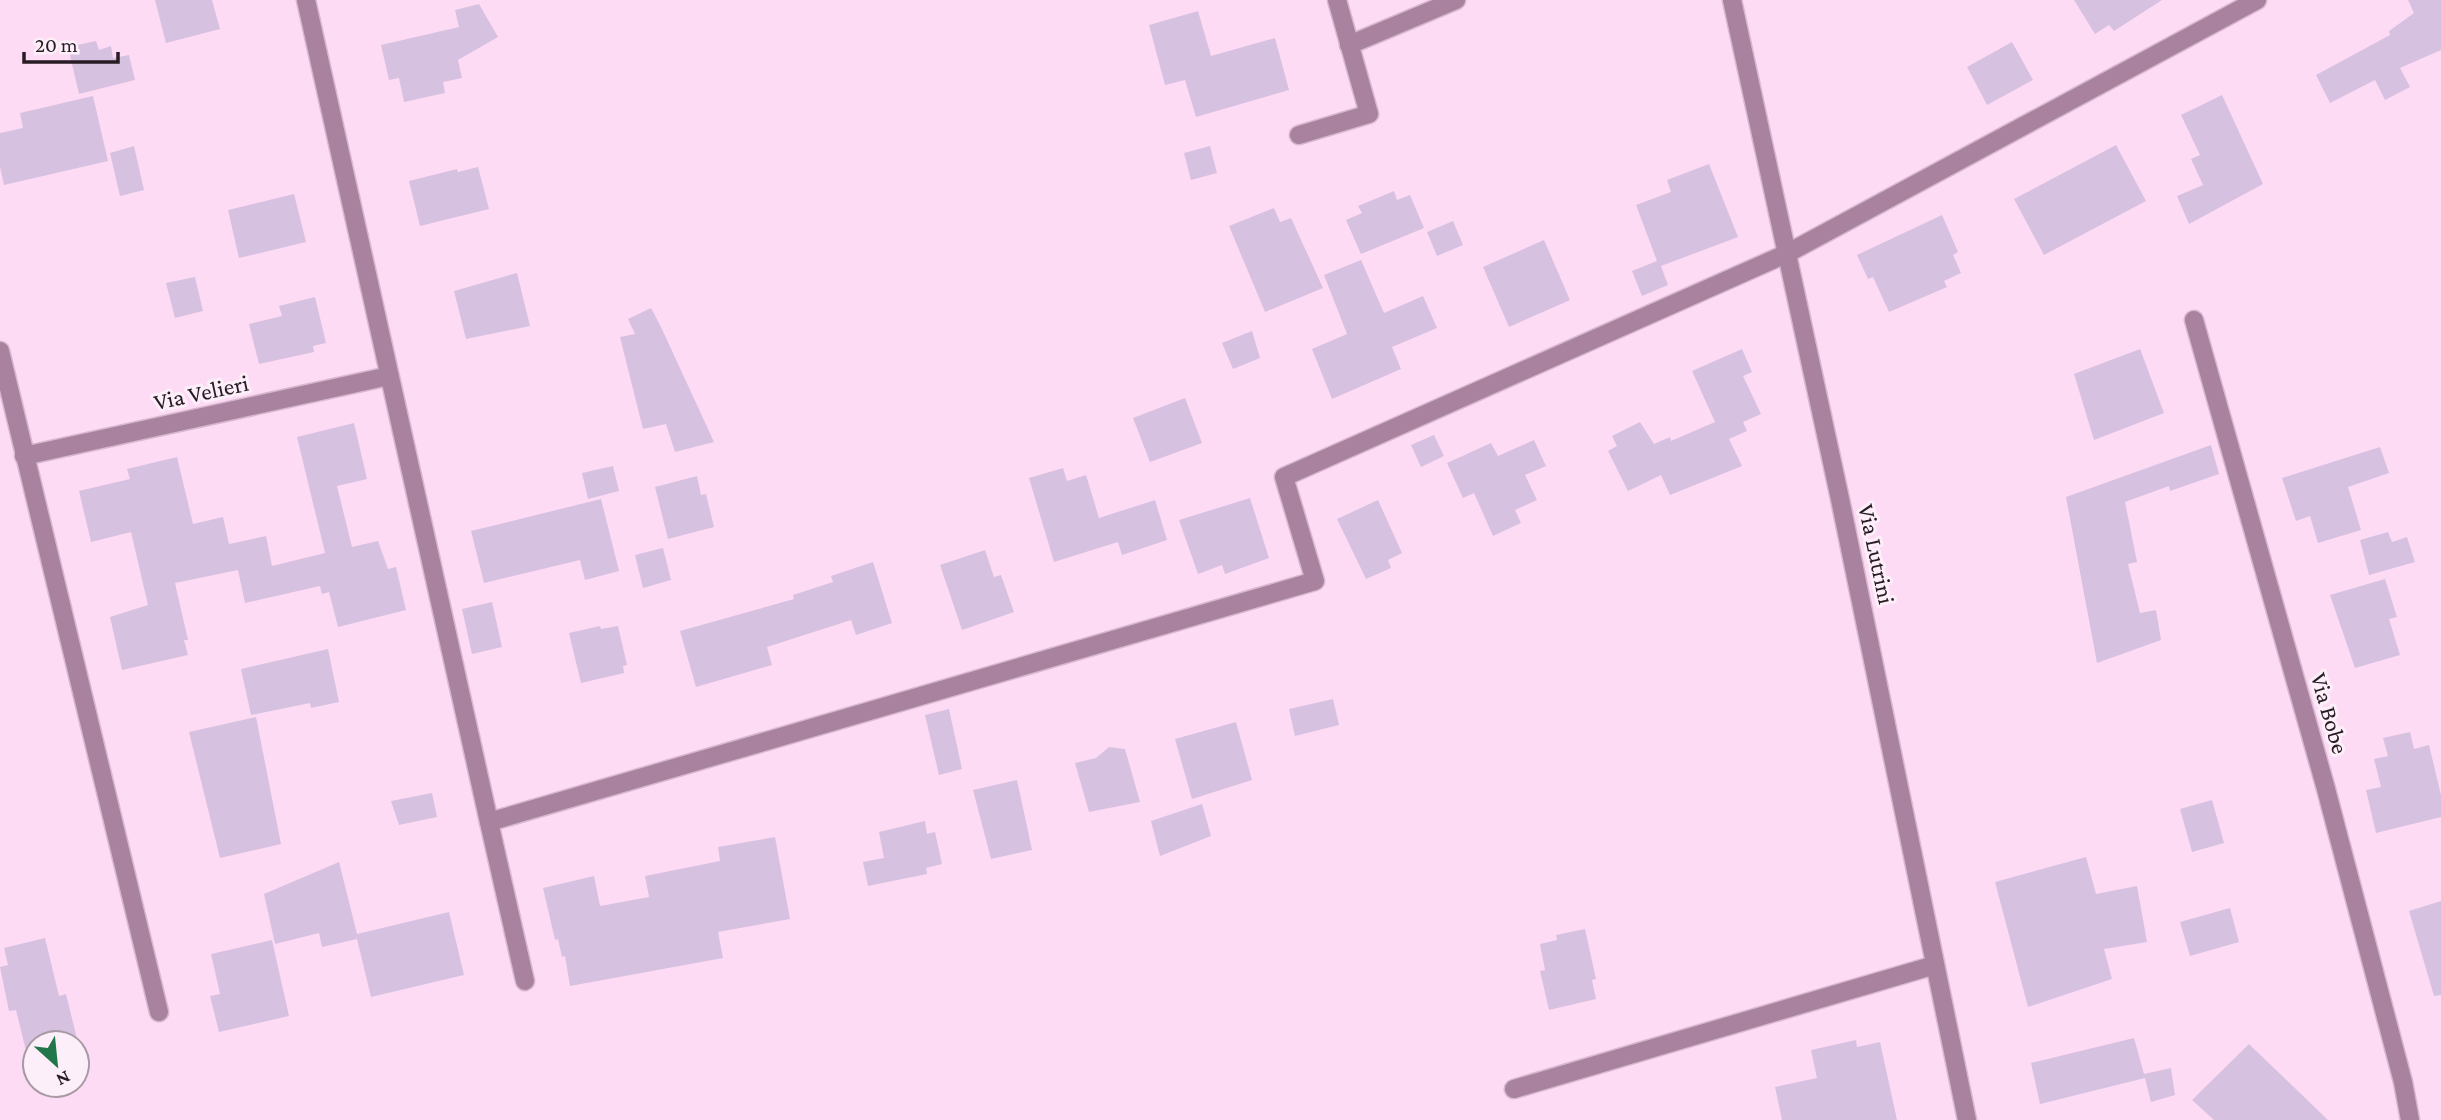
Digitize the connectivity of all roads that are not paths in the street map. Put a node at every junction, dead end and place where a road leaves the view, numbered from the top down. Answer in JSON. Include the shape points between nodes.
{"nodes":[{"id":1,"x":306,"y":0,"type":"edge"},
{"id":2,"x":1337,"y":0,"type":"edge"},
{"id":3,"x":1457,"y":0,"type":"edge"},
{"id":4,"x":1732,"y":0,"type":"edge"},
{"id":5,"x":2257,"y":0,"type":"edge"},
{"id":6,"x":1349,"y":45,"type":"junction"},
{"id":7,"x":1299,"y":135,"type":"dead end"},
{"id":8,"x":1788,"y":253,"type":"junction"},
{"id":9,"x":2194,"y":320,"type":"dead end"},
{"id":10,"x":0,"y":351,"type":"edge"},
{"id":11,"x":388,"y":376,"type":"junction"},
{"id":12,"x":24,"y":456,"type":"junction"},
{"id":13,"x":489,"y":822,"type":"junction"},
{"id":14,"x":1936,"y":965,"type":"junction"},
{"id":15,"x":525,"y":981,"type":"dead end"},
{"id":16,"x":159,"y":1012,"type":"dead end"},
{"id":17,"x":1514,"y":1089,"type":"dead end"},
{"id":18,"x":1967,"y":1120,"type":"edge"},
{"id":19,"x":2410,"y":1120,"type":"edge"}],
"edges":[{"from":1,"to":11,"type":"street"},
{"from":2,"to":6,"type":"street"},
{"from":3,"to":6,"type":"street"},
{"from":4,"to":8,"type":"street","name":"Via Lutrini"},
{"from":5,"to":8,"type":"street"},
{"from":6,"to":7,"type":"street","via":[[1369,114]]},
{"from":8,"to":13,"type":"street","via":[[1284,477],[1315,581]]},
{"from":8,"to":14,"type":"street","name":"Via Lutrini"},
{"from":9,"to":19,"type":"street","name":"Via Bobe","via":[[2326,789]]},
{"from":10,"to":12,"type":"street"},
{"from":11,"to":12,"type":"street","name":"Via Velieri"},
{"from":11,"to":13,"type":"street"},
{"from":12,"to":16,"type":"street"},
{"from":13,"to":15,"type":"street"},
{"from":14,"to":17,"type":"street"},
{"from":14,"to":18,"type":"street","name":"Via Lutrini"}]}
